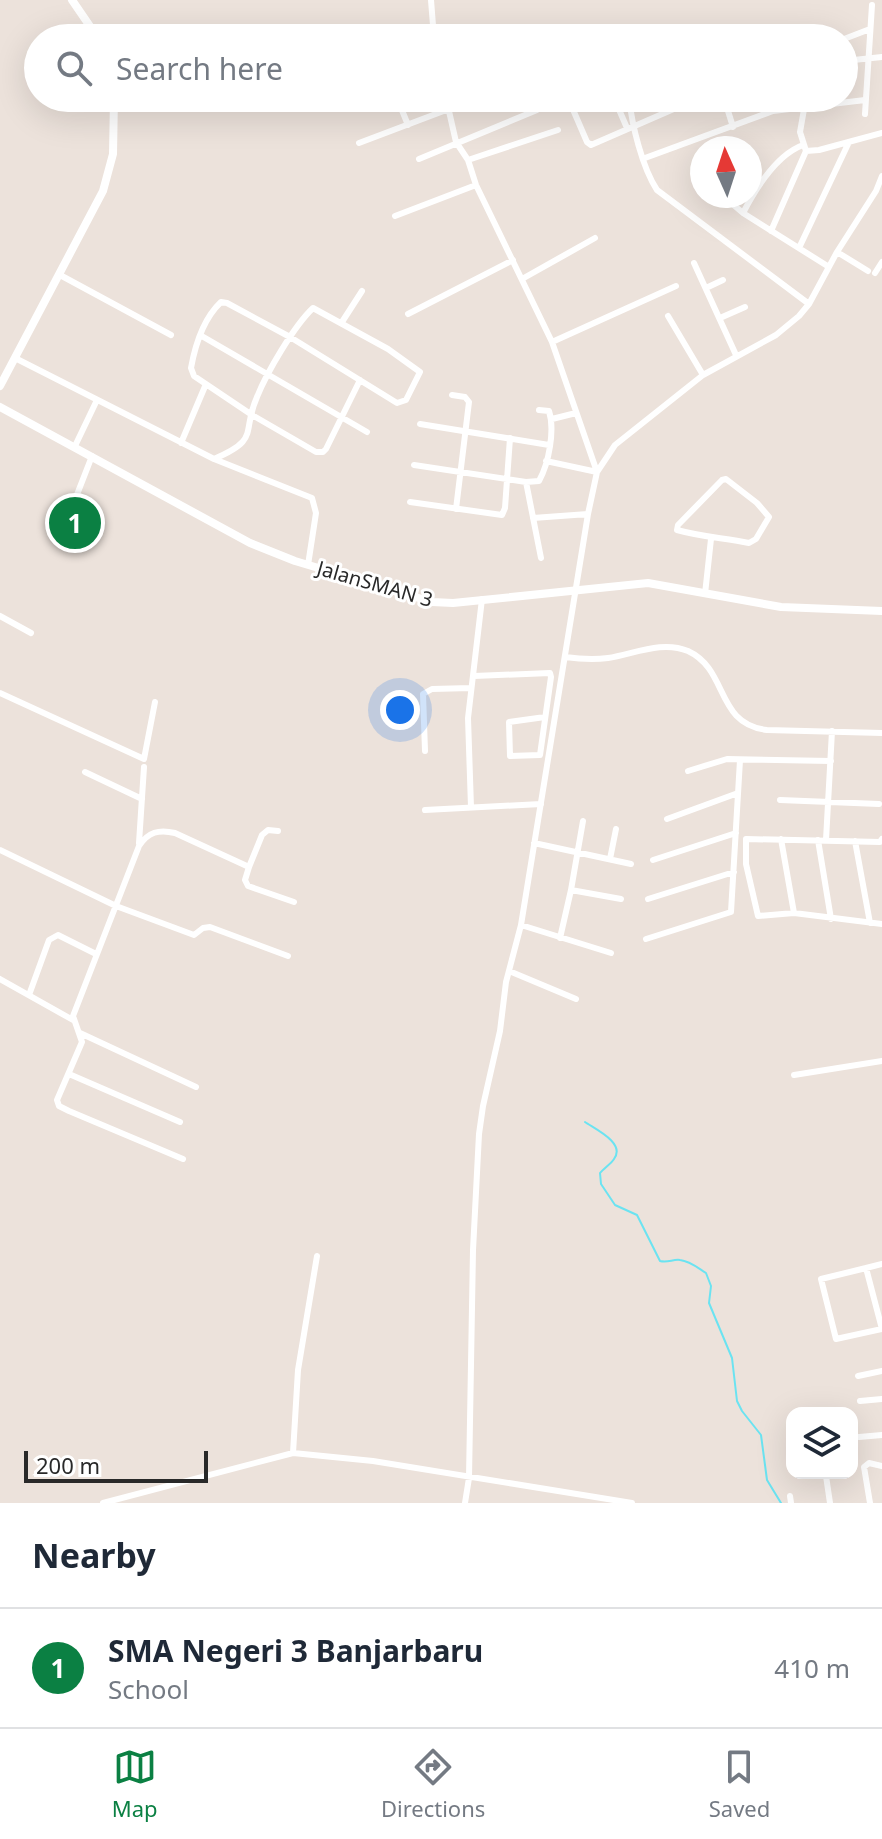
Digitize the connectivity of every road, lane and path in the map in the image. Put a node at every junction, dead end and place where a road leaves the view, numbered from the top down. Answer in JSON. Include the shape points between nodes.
{"nodes":[{"id":1,"x":72,"y":0,"type":"edge"},
{"id":2,"x":431,"y":0,"type":"edge"},
{"id":3,"x":872,"y":5,"type":"dead end"},
{"id":4,"x":88,"y":24,"type":"edge"},
{"id":5,"x":433,"y":24,"type":"edge"},
{"id":6,"x":870,"y":29,"type":"junction"},
{"id":7,"x":858,"y":34,"type":"edge"},
{"id":8,"x":882,"y":57,"type":"edge"},
{"id":9,"x":867,"y":59,"type":"junction"},
{"id":10,"x":858,"y":60,"type":"edge"},
{"id":11,"x":858,"y":100,"type":"edge"},
{"id":12,"x":865,"y":100,"type":"junction"},
{"id":13,"x":114,"y":112,"type":"edge"},
{"id":14,"x":403,"y":112,"type":"edge"},
{"id":15,"x":441,"y":112,"type":"edge"},
{"id":16,"x":450,"y":112,"type":"edge"},
{"id":17,"x":532,"y":112,"type":"edge"},
{"id":18,"x":574,"y":112,"type":"edge"},
{"id":19,"x":622,"y":112,"type":"edge"},
{"id":20,"x":629,"y":112,"type":"edge"},
{"id":21,"x":664,"y":112,"type":"edge"},
{"id":22,"x":728,"y":112,"type":"edge"},
{"id":23,"x":770,"y":112,"type":"edge"},
{"id":24,"x":804,"y":112,"type":"edge"},
{"id":25,"x":865,"y":114,"type":"dead end"},
{"id":26,"x":408,"y":125,"type":"junction"},
{"id":27,"x":630,"y":127,"type":"junction"},
{"id":28,"x":733,"y":127,"type":"junction"},
{"id":29,"x":558,"y":130,"type":"dead end"},
{"id":30,"x":882,"y":133,"type":"edge"},
{"id":31,"x":456,"y":142,"type":"junction"},
{"id":32,"x":849,"y":142,"type":"junction"},
{"id":33,"x":359,"y":143,"type":"dead end"},
{"id":34,"x":805,"y":148,"type":"junction"},
{"id":35,"x":645,"y":158,"type":"junction"},
{"id":36,"x":419,"y":159,"type":"dead end"},
{"id":37,"x":468,"y":160,"type":"junction"},
{"id":38,"x":882,"y":176,"type":"edge"},
{"id":39,"x":476,"y":185,"type":"junction"},
{"id":40,"x":879,"y":192,"type":"edge"},
{"id":41,"x":737,"y":208,"type":"edge"},
{"id":42,"x":743,"y":213,"type":"junction"},
{"id":43,"x":395,"y":216,"type":"dead end"},
{"id":44,"x":771,"y":231,"type":"junction"},
{"id":45,"x":595,"y":238,"type":"dead end"},
{"id":46,"x":799,"y":248,"type":"junction"},
{"id":47,"x":837,"y":252,"type":"junction"},
{"id":48,"x":513,"y":260,"type":"junction"},
{"id":49,"x":882,"y":262,"type":"edge"},
{"id":50,"x":694,"y":263,"type":"dead end"},
{"id":51,"x":829,"y":267,"type":"junction"},
{"id":52,"x":60,"y":275,"type":"junction"},
{"id":53,"x":522,"y":279,"type":"junction"},
{"id":54,"x":723,"y":280,"type":"dead end"},
{"id":55,"x":676,"y":286,"type":"dead end"},
{"id":56,"x":706,"y":288,"type":"junction"},
{"id":57,"x":362,"y":291,"type":"dead end"},
{"id":58,"x":809,"y":304,"type":"junction"},
{"id":59,"x":745,"y":307,"type":"dead end"},
{"id":60,"x":408,"y":314,"type":"dead end"},
{"id":61,"x":668,"y":316,"type":"dead end"},
{"id":62,"x":720,"y":318,"type":"junction"},
{"id":63,"x":342,"y":322,"type":"junction"},
{"id":64,"x":171,"y":335,"type":"dead end"},
{"id":65,"x":200,"y":335,"type":"junction"},
{"id":66,"x":290,"y":337,"type":"junction"},
{"id":67,"x":552,"y":342,"type":"junction"},
{"id":68,"x":736,"y":355,"type":"junction"},
{"id":69,"x":15,"y":358,"type":"junction"},
{"id":70,"x":270,"y":374,"type":"junction"},
{"id":71,"x":703,"y":375,"type":"junction"},
{"id":72,"x":360,"y":380,"type":"junction"},
{"id":73,"x":206,"y":384,"type":"junction"},
{"id":74,"x":0,"y":386,"type":"edge"},
{"id":75,"x":452,"y":395,"type":"dead end"},
{"id":76,"x":97,"y":400,"type":"junction"},
{"id":77,"x":0,"y":407,"type":"edge"},
{"id":78,"x":539,"y":410,"type":"dead end"},
{"id":79,"x":576,"y":413,"type":"junction"},
{"id":80,"x":252,"y":415,"type":"junction"},
{"id":81,"x":341,"y":416,"type":"junction"},
{"id":82,"x":552,"y":419,"type":"junction"},
{"id":83,"x":420,"y":424,"type":"dead end"},
{"id":84,"x":466,"y":431,"type":"junction"},
{"id":85,"x":367,"y":432,"type":"dead end"},
{"id":86,"x":510,"y":438,"type":"junction"},
{"id":87,"x":181,"y":443,"type":"junction"},
{"id":88,"x":549,"y":445,"type":"junction"},
{"id":89,"x":75,"y":446,"type":"junction"},
{"id":90,"x":92,"y":456,"type":"junction"},
{"id":91,"x":214,"y":459,"type":"junction"},
{"id":92,"x":546,"y":461,"type":"junction"},
{"id":93,"x":414,"y":465,"type":"dead end"},
{"id":94,"x":461,"y":472,"type":"junction"},
{"id":95,"x":597,"y":472,"type":"junction"},
{"id":96,"x":506,"y":479,"type":"junction"},
{"id":97,"x":526,"y":482,"type":"junction"},
{"id":98,"x":410,"y":502,"type":"dead end"},
{"id":99,"x":456,"y":509,"type":"junction"},
{"id":100,"x":588,"y":514,"type":"junction"},
{"id":101,"x":533,"y":518,"type":"junction"},
{"id":102,"x":64,"y":528,"type":"dead end"},
{"id":103,"x":711,"y":539,"type":"junction"},
{"id":104,"x":541,"y":558,"type":"dead end"},
{"id":105,"x":308,"y":565,"type":"junction"},
{"id":106,"x":576,"y":590,"type":"junction"},
{"id":107,"x":705,"y":594,"type":"junction"},
{"id":108,"x":482,"y":599,"type":"junction"},
{"id":109,"x":882,"y":611,"type":"edge"},
{"id":110,"x":0,"y":616,"type":"edge"},
{"id":111,"x":31,"y":633,"type":"dead end"},
{"id":112,"x":565,"y":657,"type":"junction"},
{"id":113,"x":474,"y":676,"type":"junction"},
{"id":114,"x":471,"y":688,"type":"junction"},
{"id":115,"x":0,"y":693,"type":"edge"},
{"id":116,"x":155,"y":702,"type":"dead end"},
{"id":117,"x":545,"y":717,"type":"junction"},
{"id":118,"x":832,"y":731,"type":"junction"},
{"id":119,"x":882,"y":733,"type":"edge"},
{"id":120,"x":425,"y":751,"type":"dead end"},
{"id":121,"x":740,"y":760,"type":"junction"},
{"id":122,"x":831,"y":761,"type":"junction"},
{"id":123,"x":144,"y":767,"type":"dead end"},
{"id":124,"x":688,"y":771,"type":"dead end"},
{"id":125,"x":85,"y":772,"type":"dead end"},
{"id":126,"x":738,"y":793,"type":"junction"},
{"id":127,"x":142,"y":799,"type":"junction"},
{"id":128,"x":780,"y":800,"type":"dead end"},
{"id":129,"x":828,"y":802,"type":"junction"},
{"id":130,"x":541,"y":804,"type":"junction"},
{"id":131,"x":879,"y":804,"type":"dead end"},
{"id":132,"x":471,"y":807,"type":"junction"},
{"id":133,"x":425,"y":810,"type":"dead end"},
{"id":134,"x":667,"y":819,"type":"dead end"},
{"id":135,"x":583,"y":821,"type":"dead end"},
{"id":136,"x":616,"y":829,"type":"dead end"},
{"id":137,"x":278,"y":831,"type":"dead end"},
{"id":138,"x":736,"y":836,"type":"junction"},
{"id":139,"x":746,"y":839,"type":"junction"},
{"id":140,"x":781,"y":839,"type":"junction"},
{"id":141,"x":882,"y":839,"type":"edge"},
{"id":142,"x":818,"y":840,"type":"junction"},
{"id":143,"x":826,"y":840,"type":"junction"},
{"id":144,"x":855,"y":841,"type":"junction"},
{"id":145,"x":534,"y":843,"type":"junction"},
{"id":146,"x":139,"y":846,"type":"junction"},
{"id":147,"x":0,"y":850,"type":"edge"},
{"id":148,"x":576,"y":852,"type":"junction"},
{"id":149,"x":610,"y":859,"type":"junction"},
{"id":150,"x":653,"y":860,"type":"dead end"},
{"id":151,"x":631,"y":864,"type":"dead end"},
{"id":152,"x":249,"y":867,"type":"junction"},
{"id":153,"x":734,"y":872,"type":"junction"},
{"id":154,"x":571,"y":890,"type":"junction"},
{"id":155,"x":621,"y":899,"type":"dead end"},
{"id":156,"x":648,"y":899,"type":"dead end"},
{"id":157,"x":294,"y":902,"type":"dead end"},
{"id":158,"x":116,"y":906,"type":"junction"},
{"id":159,"x":794,"y":913,"type":"junction"},
{"id":160,"x":831,"y":919,"type":"junction"},
{"id":161,"x":870,"y":923,"type":"junction"},
{"id":162,"x":882,"y":924,"type":"edge"},
{"id":163,"x":521,"y":925,"type":"junction"},
{"id":164,"x":560,"y":938,"type":"junction"},
{"id":165,"x":646,"y":939,"type":"dead end"},
{"id":166,"x":611,"y":953,"type":"dead end"},
{"id":167,"x":96,"y":954,"type":"junction"},
{"id":168,"x":288,"y":956,"type":"dead end"},
{"id":169,"x":509,"y":971,"type":"junction"},
{"id":170,"x":0,"y":979,"type":"edge"},
{"id":171,"x":29,"y":995,"type":"junction"},
{"id":172,"x":576,"y":999,"type":"dead end"},
{"id":173,"x":73,"y":1020,"type":"junction"},
{"id":174,"x":80,"y":1033,"type":"junction"},
{"id":175,"x":882,"y":1061,"type":"edge"},
{"id":176,"x":69,"y":1074,"type":"junction"},
{"id":177,"x":794,"y":1075,"type":"dead end"},
{"id":178,"x":196,"y":1087,"type":"dead end"},
{"id":179,"x":180,"y":1122,"type":"dead end"},
{"id":180,"x":183,"y":1159,"type":"dead end"},
{"id":181,"x":317,"y":1256,"type":"dead end"},
{"id":182,"x":882,"y":1264,"type":"edge"},
{"id":183,"x":866,"y":1268,"type":"junction"},
{"id":184,"x":882,"y":1371,"type":"edge"},
{"id":185,"x":858,"y":1376,"type":"dead end"},
{"id":186,"x":882,"y":1399,"type":"edge"},
{"id":187,"x":860,"y":1401,"type":"dead end"},
{"id":188,"x":882,"y":1435,"type":"edge"},
{"id":189,"x":859,"y":1437,"type":"dead end"},
{"id":190,"x":293,"y":1453,"type":"junction"},
{"id":191,"x":882,"y":1466,"type":"edge"},
{"id":192,"x":469,"y":1478,"type":"junction"},
{"id":193,"x":826,"y":1479,"type":"edge"},
{"id":194,"x":103,"y":1503,"type":"edge"},
{"id":195,"x":465,"y":1503,"type":"edge"},
{"id":196,"x":632,"y":1503,"type":"edge"},
{"id":197,"x":830,"y":1503,"type":"edge"},
{"id":198,"x":870,"y":1503,"type":"edge"}],
"edges":[{"from":1,"to":4,"type":"street"},
{"from":2,"to":5,"type":"street"},
{"from":3,"to":6,"type":"street"},
{"from":6,"to":7,"type":"street"},
{"from":6,"to":9,"type":"street"},
{"from":8,"to":9,"type":"street"},
{"from":9,"to":10,"type":"street"},
{"from":9,"to":12,"type":"street"},
{"from":11,"to":12,"type":"street"},
{"from":12,"to":25,"type":"street"},
{"from":13,"to":52,"type":"street","via":[[110,172]]},
{"from":14,"to":26,"type":"street"},
{"from":15,"to":26,"type":"street"},
{"from":16,"to":31,"type":"street"},
{"from":17,"to":31,"type":"street"},
{"from":18,"to":27,"type":"street","via":[[591,145]]},
{"from":19,"to":27,"type":"street"},
{"from":20,"to":27,"type":"street"},
{"from":21,"to":27,"type":"street"},
{"from":22,"to":28,"type":"street"},
{"from":23,"to":28,"type":"street"},
{"from":24,"to":34,"type":"street","via":[[800,128]]},
{"from":26,"to":33,"type":"street"},
{"from":27,"to":35,"type":"street"},
{"from":28,"to":35,"type":"street"},
{"from":29,"to":37,"type":"street"},
{"from":30,"to":32,"type":"street"},
{"from":31,"to":36,"type":"street"},
{"from":31,"to":37,"type":"street"},
{"from":32,"to":34,"type":"street","via":[[812,152]]},
{"from":32,"to":46,"type":"street"},
{"from":34,"to":42,"type":"street","via":[[794,148],[773,168]]},
{"from":34,"to":44,"type":"street"},
{"from":35,"to":58,"type":"street","via":[[657,190]]},
{"from":37,"to":39,"type":"street"},
{"from":38,"to":40,"type":"street"},
{"from":39,"to":43,"type":"street"},
{"from":39,"to":48,"type":"street"},
{"from":40,"to":47,"type":"street"},
{"from":41,"to":42,"type":"street"},
{"from":42,"to":44,"type":"street"},
{"from":44,"to":46,"type":"street"},
{"from":45,"to":53,"type":"street"},
{"from":46,"to":51,"type":"street"},
{"from":47,"to":49,"type":"street","via":[[872,272]]},
{"from":47,"to":51,"type":"street"},
{"from":48,"to":53,"type":"street"},
{"from":48,"to":60,"type":"street"},
{"from":50,"to":56,"type":"street"},
{"from":51,"to":58,"type":"street"},
{"from":52,"to":64,"type":"street"},
{"from":52,"to":69,"type":"street"},
{"from":53,"to":67,"type":"street"},
{"from":54,"to":56,"type":"street"},
{"from":55,"to":67,"type":"street"},
{"from":56,"to":62,"type":"street"},
{"from":57,"to":63,"type":"street"},
{"from":58,"to":68,"type":"street","via":[[776,335]]},
{"from":59,"to":62,"type":"street"},
{"from":61,"to":71,"type":"street"},
{"from":62,"to":68,"type":"street"},
{"from":63,"to":66,"type":"street","via":[[313,308]]},
{"from":63,"to":72,"type":"street","via":[[420,372],[401,404]]},
{"from":65,"to":66,"type":"street","via":[[224,302]]},
{"from":65,"to":70,"type":"street"},
{"from":65,"to":73,"type":"street","via":[[191,368]]},
{"from":66,"to":70,"type":"street"},
{"from":66,"to":72,"type":"street"},
{"from":67,"to":79,"type":"street"},
{"from":68,"to":71,"type":"street"},
{"from":69,"to":74,"type":"street"},
{"from":69,"to":76,"type":"street"},
{"from":70,"to":80,"type":"street"},
{"from":70,"to":81,"type":"street"},
{"from":71,"to":95,"type":"street","via":[[615,445]]},
{"from":72,"to":81,"type":"street"},
{"from":73,"to":80,"type":"street"},
{"from":73,"to":87,"type":"street"},
{"from":75,"to":84,"type":"street","via":[[468,399]]},
{"from":76,"to":87,"type":"street"},
{"from":76,"to":89,"type":"street"},
{"from":77,"to":89,"type":"street","name":"JalanSMAN 3"},
{"from":78,"to":82,"type":"street","via":[[549,411]]},
{"from":79,"to":82,"type":"street"},
{"from":79,"to":95,"type":"street"},
{"from":80,"to":81,"type":"street","via":[[320,453]]},
{"from":80,"to":91,"type":"street","via":[[242,443]]},
{"from":81,"to":85,"type":"street"},
{"from":82,"to":88,"type":"street"},
{"from":83,"to":84,"type":"street"},
{"from":84,"to":86,"type":"street"},
{"from":84,"to":94,"type":"street"},
{"from":86,"to":88,"type":"street"},
{"from":86,"to":96,"type":"street"},
{"from":87,"to":91,"type":"street"},
{"from":88,"to":92,"type":"street"},
{"from":89,"to":90,"type":"street","name":"JalanSMAN 3"},
{"from":90,"to":102,"type":"street"},
{"from":90,"to":105,"type":"street","name":"JalanSMAN 3","via":[[250,543]]},
{"from":91,"to":105,"type":"street","via":[[312,498],[316,513]]},
{"from":92,"to":95,"type":"street"},
{"from":92,"to":97,"type":"street","via":[[539,481]]},
{"from":93,"to":94,"type":"street"},
{"from":94,"to":96,"type":"street"},
{"from":94,"to":99,"type":"street"},
{"from":95,"to":100,"type":"street"},
{"from":96,"to":97,"type":"street"},
{"from":96,"to":99,"type":"street","via":[[502,515]]},
{"from":97,"to":101,"type":"street"},
{"from":98,"to":99,"type":"street"},
{"from":100,"to":101,"type":"street"},
{"from":100,"to":106,"type":"street"},
{"from":101,"to":104,"type":"street"},
{"from":103,"to":103,"type":"street","via":[[753,542],[769,517],[722,480],[677,528]]},
{"from":103,"to":107,"type":"street"},
{"from":105,"to":108,"type":"street","name":"JalanSMAN 3","via":[[432,602]]},
{"from":106,"to":107,"type":"street","name":"JalanSMAN 3","via":[[648,583]]},
{"from":106,"to":108,"type":"street","name":"JalanSMAN 3"},
{"from":106,"to":112,"type":"street"},
{"from":107,"to":109,"type":"street","name":"JalanSMAN 3","via":[[781,607]]},
{"from":108,"to":113,"type":"street"},
{"from":110,"to":111,"type":"street"},
{"from":112,"to":118,"type":"street","via":[[685,650],[711,668],[727,706],[751,727]]},
{"from":112,"to":130,"type":"street"},
{"from":113,"to":114,"type":"street"},
{"from":113,"to":117,"type":"street","via":[[550,673]]},
{"from":114,"to":120,"type":"street","via":[[423,694]]},
{"from":114,"to":132,"type":"street"},
{"from":115,"to":116,"type":"street","via":[[144,759]]},
{"from":117,"to":117,"type":"street","via":[[540,755],[510,756],[509,722]]},
{"from":118,"to":119,"type":"street"},
{"from":118,"to":122,"type":"street"},
{"from":121,"to":122,"type":"street"},
{"from":121,"to":124,"type":"street"},
{"from":121,"to":126,"type":"street"},
{"from":122,"to":129,"type":"street"},
{"from":123,"to":127,"type":"street"},
{"from":125,"to":127,"type":"street"},
{"from":126,"to":134,"type":"street"},
{"from":126,"to":138,"type":"street"},
{"from":127,"to":146,"type":"street"},
{"from":128,"to":129,"type":"street"},
{"from":129,"to":131,"type":"street"},
{"from":129,"to":143,"type":"street"},
{"from":130,"to":132,"type":"street"},
{"from":130,"to":145,"type":"street"},
{"from":132,"to":133,"type":"street"},
{"from":135,"to":148,"type":"street"},
{"from":136,"to":149,"type":"street"},
{"from":137,"to":152,"type":"street","via":[[262,835]]},
{"from":138,"to":139,"type":"street"},
{"from":138,"to":150,"type":"street"},
{"from":138,"to":153,"type":"street"},
{"from":139,"to":140,"type":"street"},
{"from":139,"to":159,"type":"street","via":[[757,914],[760,918]]},
{"from":140,"to":142,"type":"street"},
{"from":140,"to":159,"type":"street"},
{"from":141,"to":144,"type":"street"},
{"from":142,"to":143,"type":"street"},
{"from":142,"to":160,"type":"street"},
{"from":143,"to":144,"type":"street"},
{"from":144,"to":161,"type":"street"},
{"from":145,"to":148,"type":"street"},
{"from":145,"to":163,"type":"street"},
{"from":146,"to":152,"type":"street","via":[[151,833],[166,831]]},
{"from":146,"to":158,"type":"street"},
{"from":147,"to":158,"type":"street"},
{"from":148,"to":149,"type":"street"},
{"from":148,"to":154,"type":"street"},
{"from":149,"to":151,"type":"street"},
{"from":152,"to":157,"type":"street","via":[[248,886]]},
{"from":153,"to":156,"type":"street"},
{"from":153,"to":165,"type":"street","via":[[731,912]]},
{"from":154,"to":155,"type":"street"},
{"from":154,"to":164,"type":"street"},
{"from":158,"to":167,"type":"street"},
{"from":158,"to":168,"type":"street","via":[[194,935],[210,927]]},
{"from":159,"to":160,"type":"street"},
{"from":160,"to":161,"type":"street"},
{"from":161,"to":162,"type":"street"},
{"from":163,"to":164,"type":"street"},
{"from":163,"to":169,"type":"street"},
{"from":164,"to":166,"type":"street"},
{"from":167,"to":171,"type":"street","via":[[53,936]]},
{"from":167,"to":173,"type":"street"},
{"from":169,"to":172,"type":"street"},
{"from":169,"to":192,"type":"street","via":[[479,1134]]},
{"from":170,"to":171,"type":"street"},
{"from":171,"to":173,"type":"street"},
{"from":173,"to":174,"type":"street"},
{"from":174,"to":176,"type":"street","via":[[82,1042]]},
{"from":174,"to":178,"type":"street"},
{"from":175,"to":177,"type":"street"},
{"from":176,"to":179,"type":"street"},
{"from":176,"to":180,"type":"street","via":[[59,1106]]},
{"from":181,"to":190,"type":"street","via":[[298,1370]]},
{"from":182,"to":183,"type":"street"},
{"from":183,"to":183,"type":"street","via":[[882,1329],[836,1339],[821,1279]]},
{"from":184,"to":185,"type":"street"},
{"from":186,"to":187,"type":"street"},
{"from":188,"to":189,"type":"street"},
{"from":190,"to":192,"type":"street"},
{"from":190,"to":194,"type":"street"},
{"from":191,"to":198,"type":"street","via":[[864,1467]]},
{"from":192,"to":195,"type":"street"},
{"from":192,"to":196,"type":"street"},
{"from":193,"to":197,"type":"street"}]}
